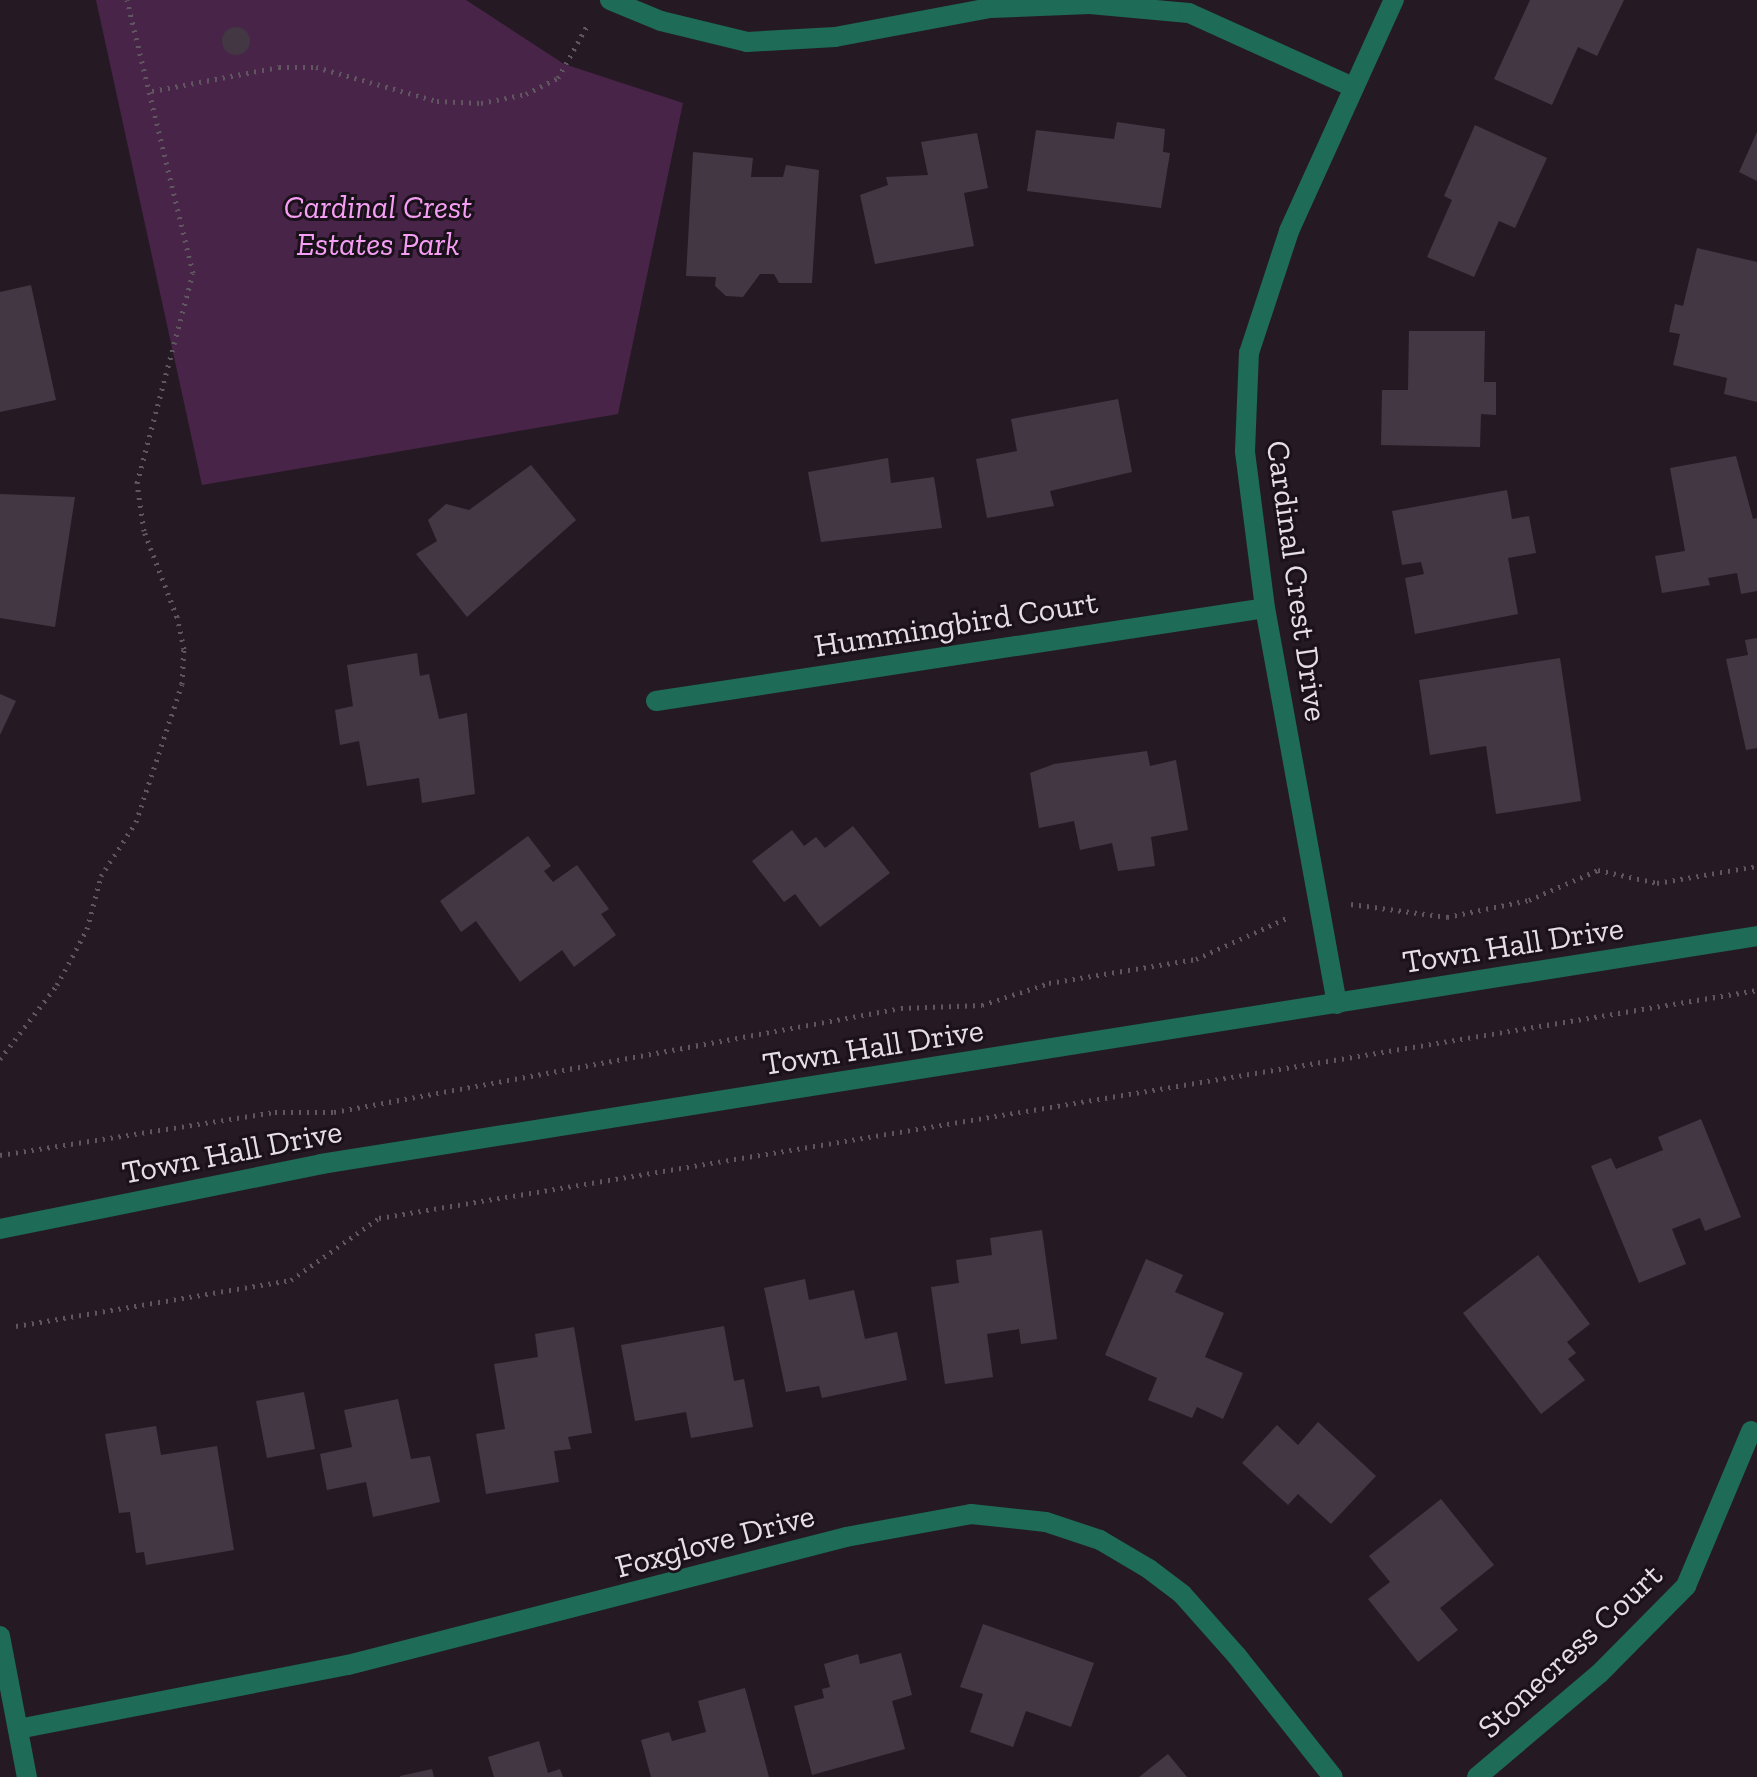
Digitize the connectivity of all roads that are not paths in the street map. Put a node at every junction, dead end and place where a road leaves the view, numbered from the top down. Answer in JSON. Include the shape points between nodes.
{"nodes":[{"id":1,"x":1394,"y":0,"type":"edge"},
{"id":2,"x":602,"y":6,"type":"edge"},
{"id":3,"x":1353,"y":87,"type":"junction"},
{"id":4,"x":1265,"y":608,"type":"junction"},
{"id":5,"x":656,"y":701,"type":"dead end"},
{"id":6,"x":1757,"y":936,"type":"edge"},
{"id":7,"x":1337,"y":1004,"type":"junction"},
{"id":8,"x":0,"y":1229,"type":"edge"},
{"id":9,"x":1751,"y":1431,"type":"dead end"},
{"id":10,"x":0,"y":1636,"type":"edge"},
{"id":11,"x":18,"y":1729,"type":"junction"},
{"id":12,"x":27,"y":1777,"type":"edge"},
{"id":13,"x":1333,"y":1777,"type":"edge"},
{"id":14,"x":1477,"y":1777,"type":"edge"}],
"edges":[{"from":1,"to":3,"type":"street","name":"Cardinal Crest Drive"},
{"from":2,"to":3,"type":"street","via":[[747,42],[835,37],[990,8],[1090,4],[1189,13]]},
{"from":3,"to":4,"type":"street","name":"Cardinal Crest Drive","via":[[1289,231],[1249,353],[1245,451]]},
{"from":4,"to":5,"type":"street","name":"Hummingbird Court"},
{"from":4,"to":7,"type":"street","name":"Cardinal Crest Drive"},
{"from":6,"to":7,"type":"street","name":"Town Hall Drive"},
{"from":7,"to":8,"type":"street","name":"Town Hall Drive","via":[[321,1164]]},
{"from":9,"to":14,"type":"street","name":"Stonecress Court","via":[[1686,1586],[1599,1674]]},
{"from":10,"to":11,"type":"street"},
{"from":11,"to":12,"type":"street"},
{"from":11,"to":13,"type":"street","name":"Foxglove Drive","via":[[348,1665],[846,1537],[971,1514],[1046,1522],[1100,1540],[1149,1569],[1182,1594],[1237,1656]]}]}
